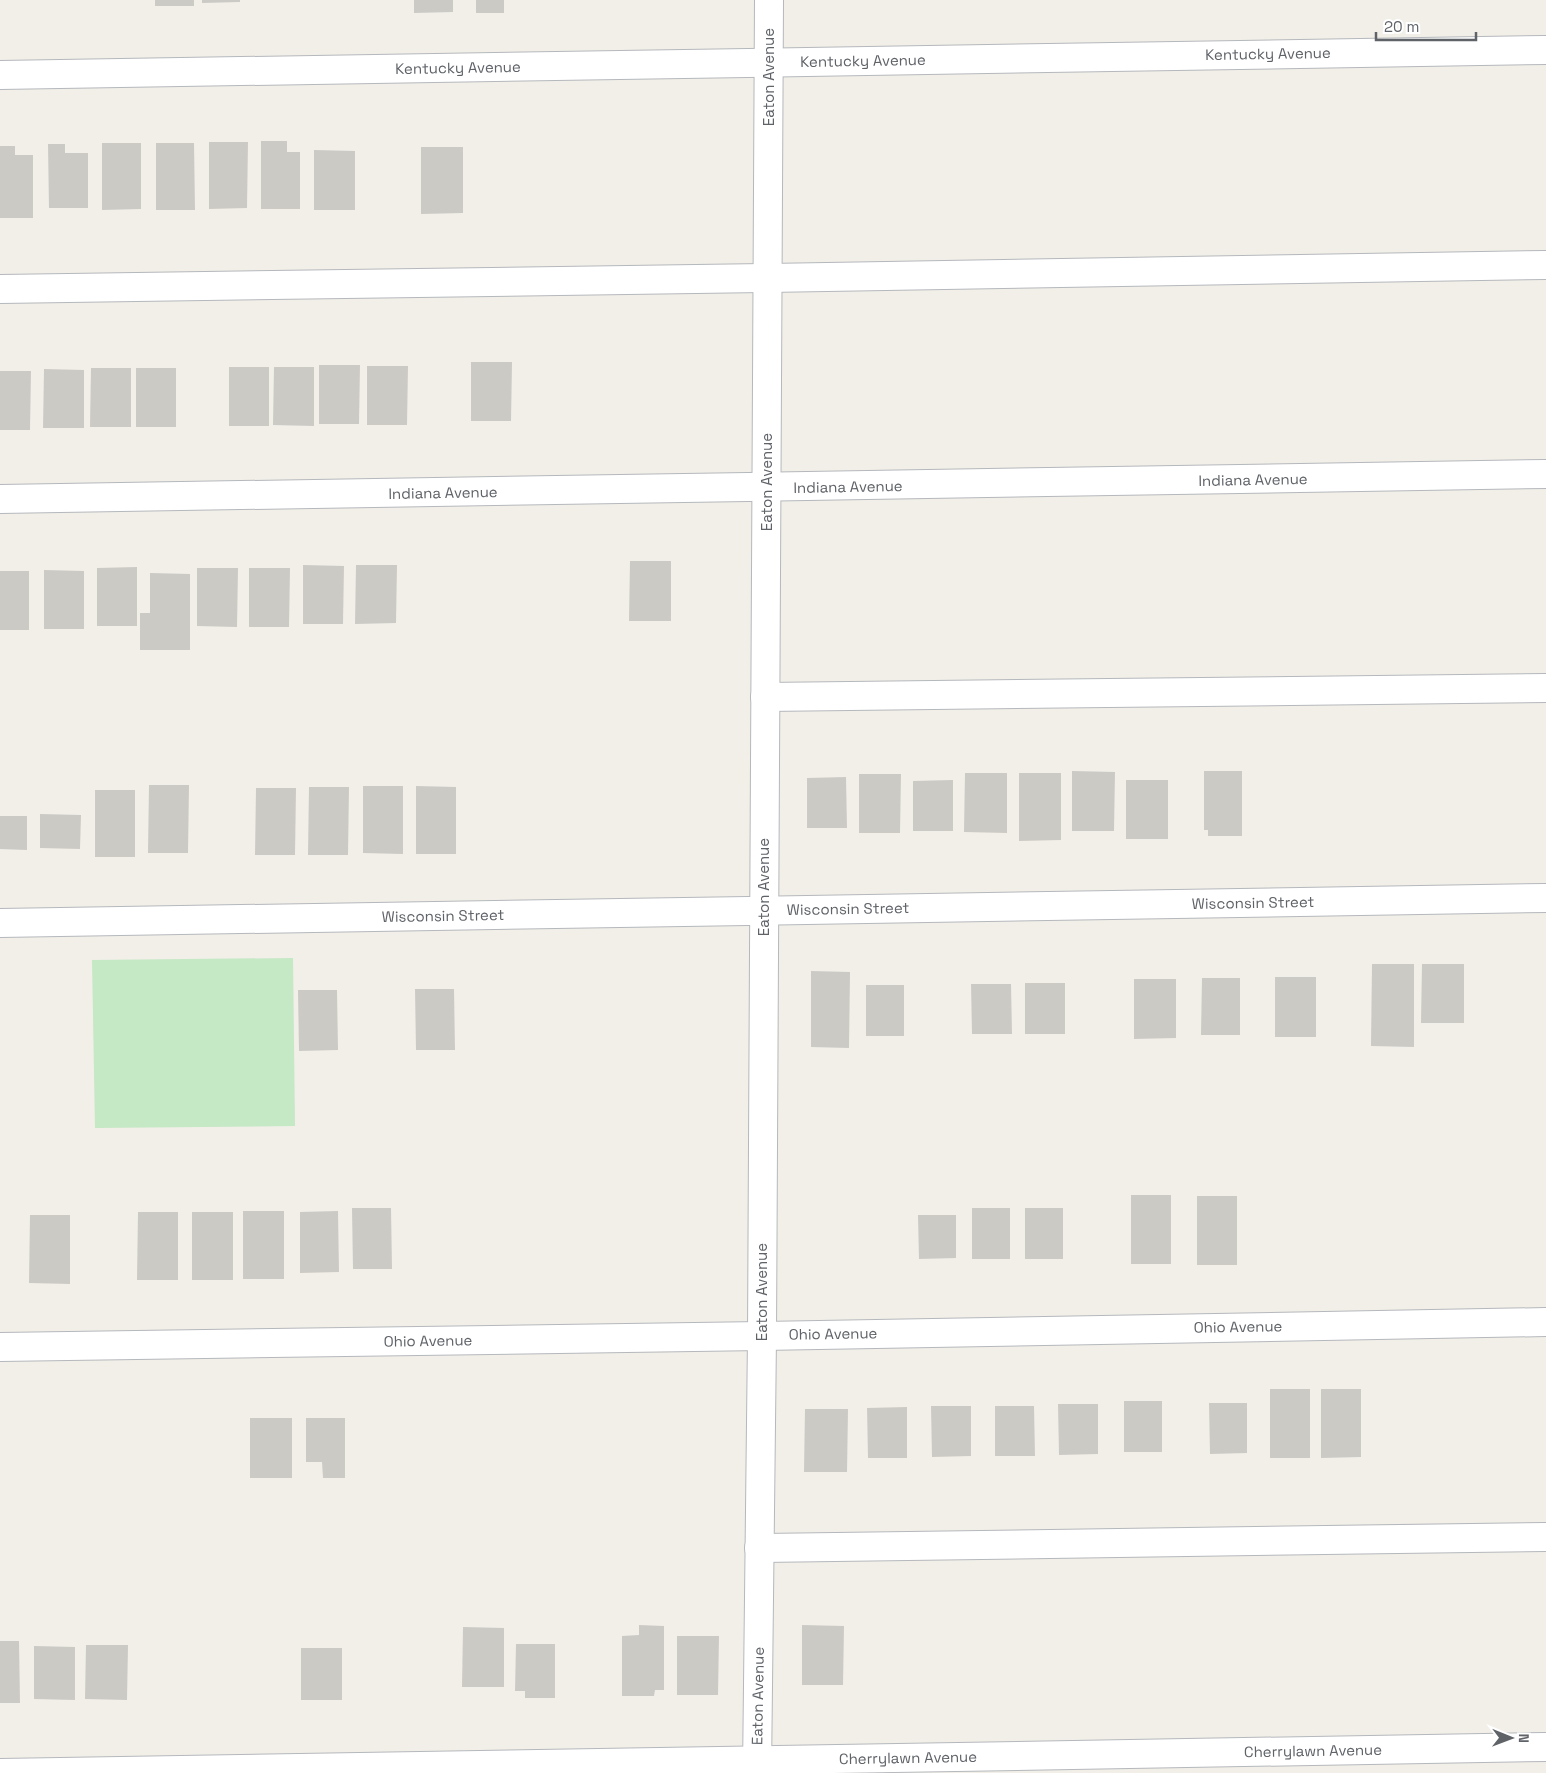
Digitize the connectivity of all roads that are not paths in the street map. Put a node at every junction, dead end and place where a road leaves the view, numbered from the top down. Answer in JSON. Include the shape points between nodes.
{"nodes":[{"id":1,"x":769,"y":0,"type":"edge"},
{"id":2,"x":1546,"y":50,"type":"edge"},
{"id":3,"x":769,"y":63,"type":"junction"},
{"id":4,"x":0,"y":75,"type":"edge"},
{"id":5,"x":1546,"y":265,"type":"edge"},
{"id":6,"x":768,"y":278,"type":"junction"},
{"id":7,"x":0,"y":289,"type":"edge"},
{"id":8,"x":1546,"y":474,"type":"edge"},
{"id":9,"x":767,"y":488,"type":"junction"},
{"id":10,"x":0,"y":499,"type":"edge"},
{"id":11,"x":1546,"y":688,"type":"edge"},
{"id":12,"x":765,"y":697,"type":"junction"},
{"id":13,"x":1546,"y":898,"type":"edge"},
{"id":14,"x":763,"y":910,"type":"junction"},
{"id":15,"x":0,"y":923,"type":"edge"},
{"id":16,"x":1546,"y":1322,"type":"edge"},
{"id":17,"x":762,"y":1336,"type":"junction"},
{"id":18,"x":0,"y":1347,"type":"edge"},
{"id":19,"x":1546,"y":1537,"type":"edge"},
{"id":20,"x":759,"y":1548,"type":"junction"},
{"id":21,"x":1546,"y":1747,"type":"edge"},
{"id":22,"x":757,"y":1767,"type":"edge"},
{"id":23,"x":0,"y":1773,"type":"edge"}],
"edges":[{"from":1,"to":3,"type":"street","name":"Eaton Avenue"},
{"from":2,"to":3,"type":"street","name":"Kentucky Avenue"},
{"from":3,"to":4,"type":"street","name":"Kentucky Avenue"},
{"from":3,"to":6,"type":"street","name":"Eaton Avenue"},
{"from":5,"to":6,"type":"street"},
{"from":6,"to":7,"type":"street"},
{"from":6,"to":9,"type":"street","name":"Eaton Avenue"},
{"from":8,"to":9,"type":"street","name":"Indiana Avenue"},
{"from":9,"to":10,"type":"street","name":"Indiana Avenue"},
{"from":9,"to":12,"type":"street","name":"Eaton Avenue"},
{"from":11,"to":12,"type":"street"},
{"from":12,"to":14,"type":"street","name":"Eaton Avenue"},
{"from":13,"to":14,"type":"street","name":"Wisconsin Street"},
{"from":14,"to":15,"type":"street","name":"Wisconsin Street"},
{"from":14,"to":17,"type":"street","name":"Eaton Avenue"},
{"from":16,"to":17,"type":"street","name":"Ohio Avenue"},
{"from":17,"to":18,"type":"street","name":"Ohio Avenue"},
{"from":17,"to":20,"type":"street","name":"Eaton Avenue"},
{"from":19,"to":20,"type":"street"},
{"from":20,"to":22,"type":"street","name":"Eaton Avenue"},
{"from":21,"to":22,"type":"street","name":"Cherrylawn Avenue"},
{"from":22,"to":23,"type":"street","name":"Cherrylawn Avenue"}]}
